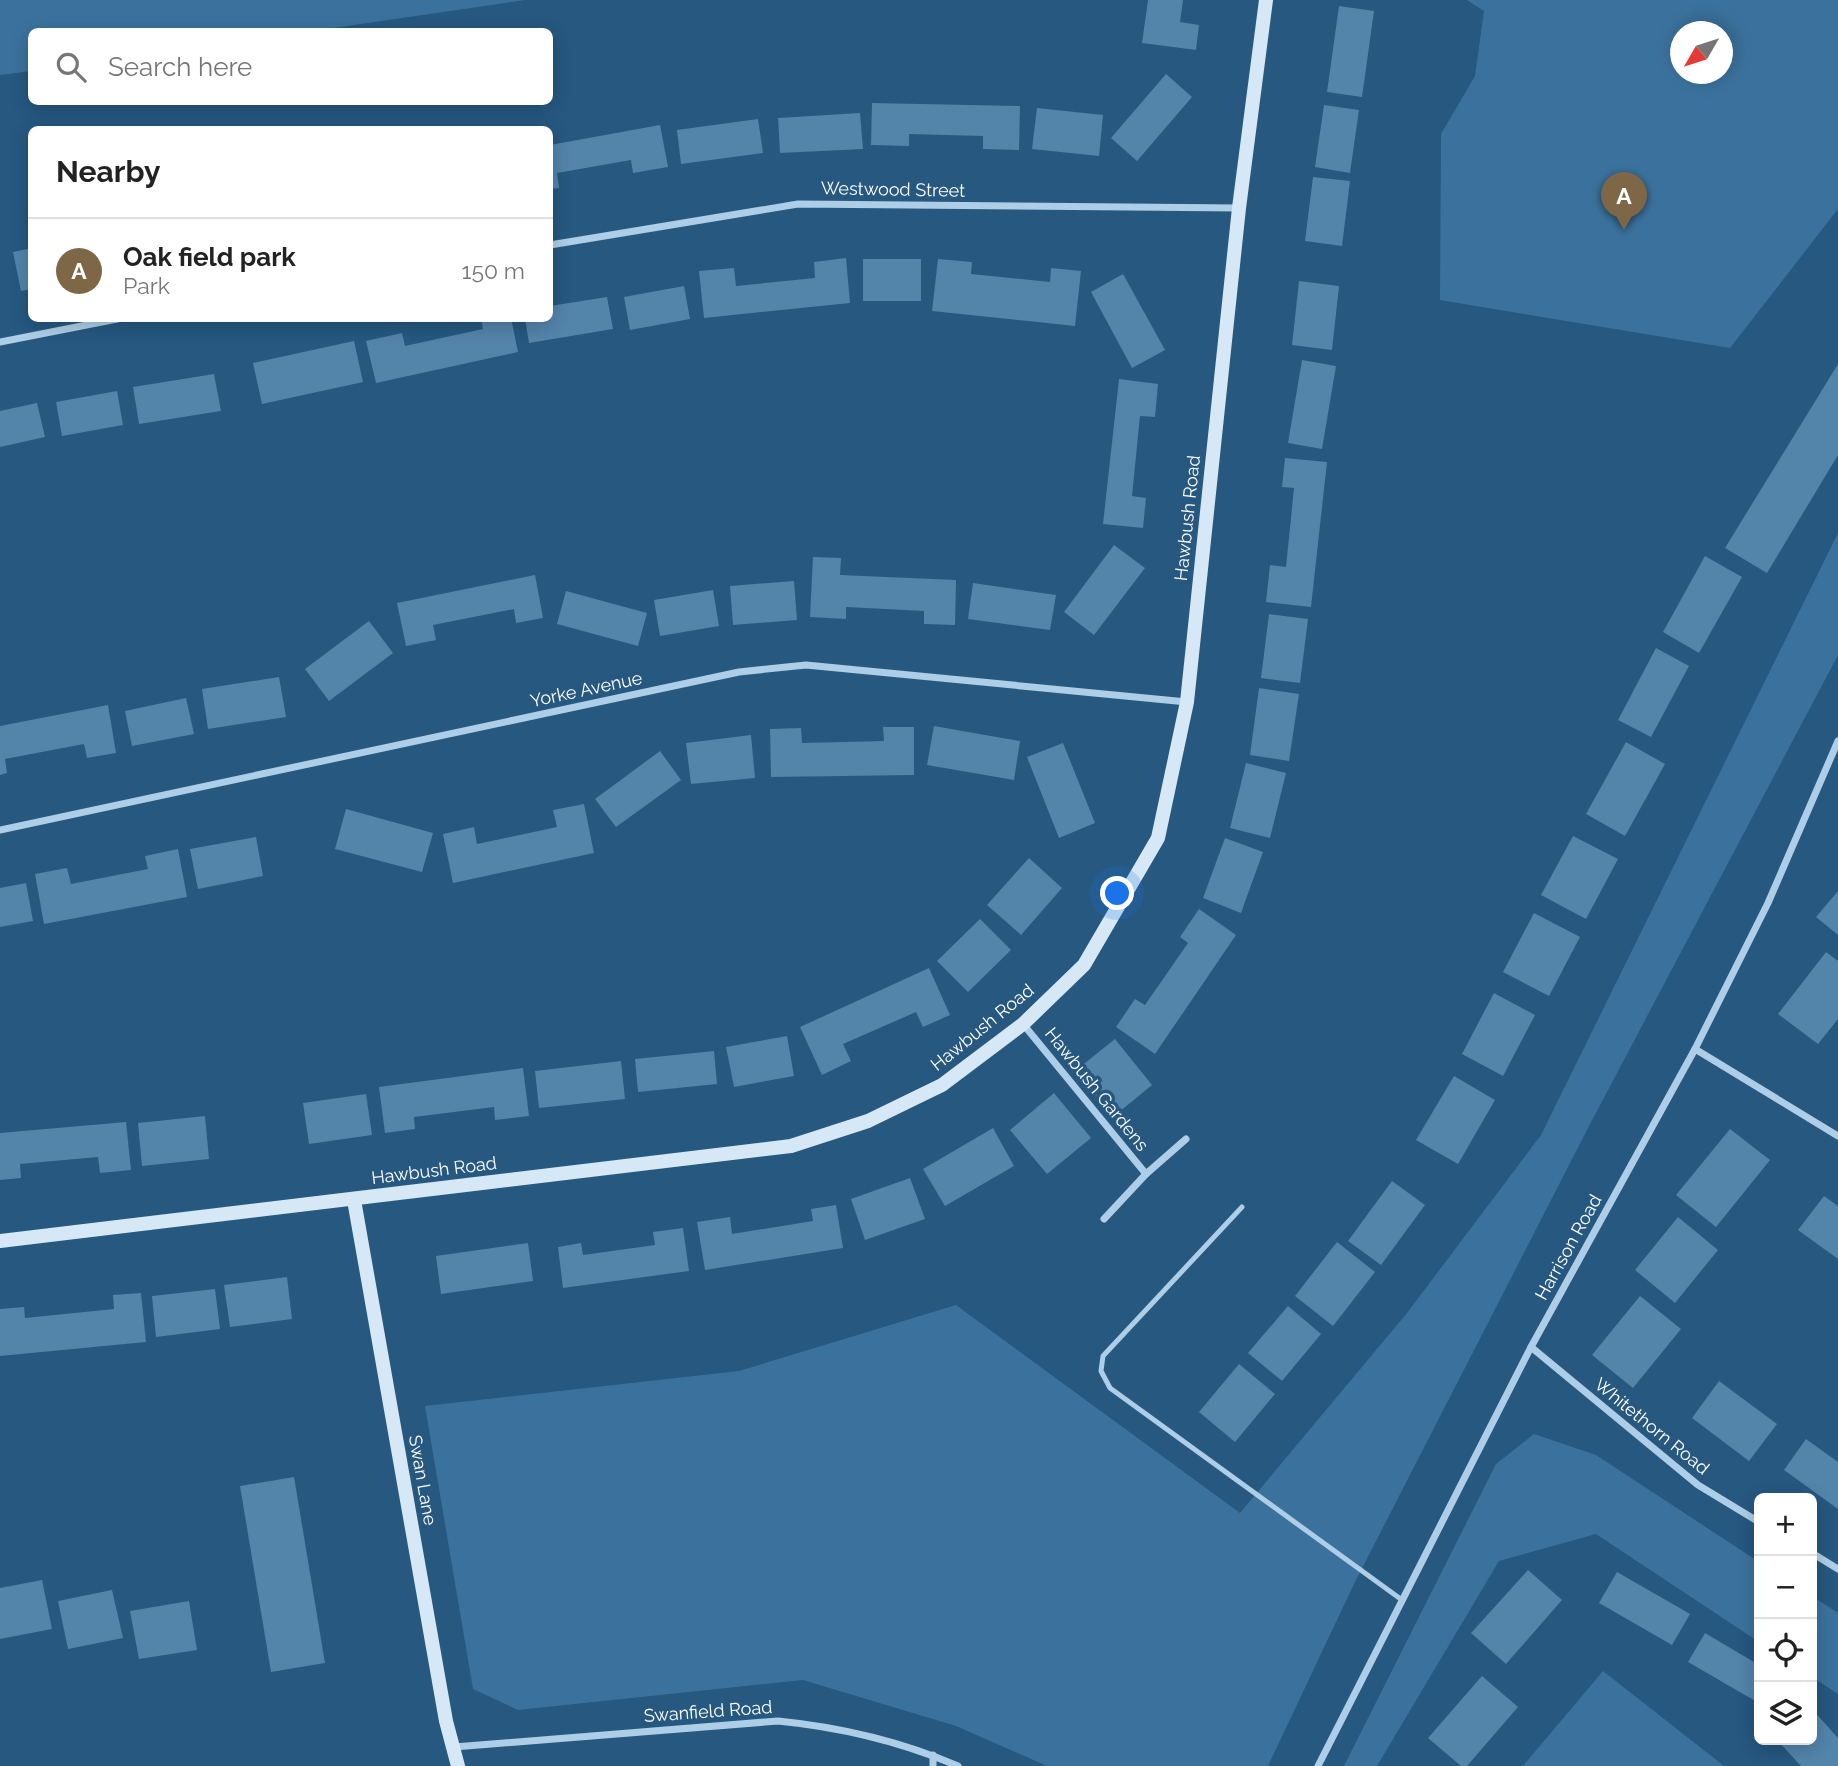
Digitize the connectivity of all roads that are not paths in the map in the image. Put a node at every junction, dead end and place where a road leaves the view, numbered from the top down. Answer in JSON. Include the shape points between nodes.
{"nodes":[{"id":1,"x":1266,"y":0,"type":"edge"},
{"id":2,"x":1239,"y":208,"type":"junction"},
{"id":3,"x":553,"y":245,"type":"edge"},
{"id":4,"x":102,"y":322,"type":"edge"},
{"id":5,"x":0,"y":342,"type":"edge"},
{"id":6,"x":1187,"y":702,"type":"junction"},
{"id":7,"x":1838,"y":741,"type":"edge"},
{"id":8,"x":0,"y":830,"type":"edge"},
{"id":9,"x":1023,"y":1024,"type":"junction"},
{"id":10,"x":1695,"y":1049,"type":"junction"},
{"id":11,"x":1838,"y":1136,"type":"edge"},
{"id":12,"x":1186,"y":1139,"type":"dead end"},
{"id":13,"x":1146,"y":1174,"type":"junction"},
{"id":14,"x":354,"y":1200,"type":"junction"},
{"id":15,"x":1242,"y":1207,"type":"dead end"},
{"id":16,"x":1104,"y":1219,"type":"dead end"},
{"id":17,"x":0,"y":1241,"type":"edge"},
{"id":18,"x":1531,"y":1347,"type":"junction"},
{"id":19,"x":1754,"y":1519,"type":"edge"},
{"id":20,"x":1817,"y":1556,"type":"edge"},
{"id":21,"x":1838,"y":1569,"type":"edge"},
{"id":22,"x":1402,"y":1600,"type":"junction"},
{"id":23,"x":454,"y":1747,"type":"junction"},
{"id":24,"x":933,"y":1755,"type":"junction"},
{"id":25,"x":458,"y":1766,"type":"edge"},
{"id":26,"x":933,"y":1766,"type":"edge"},
{"id":27,"x":958,"y":1766,"type":"edge"},
{"id":28,"x":1318,"y":1766,"type":"edge"}],
"edges":[{"from":1,"to":2,"type":"street","name":"Hawbush Road"},
{"from":2,"to":3,"type":"street","name":"Westwood Street","via":[[798,204]]},
{"from":2,"to":6,"type":"street","name":"Hawbush Road"},
{"from":4,"to":5,"type":"street"},
{"from":6,"to":8,"type":"street","name":"Yorke Avenue","via":[[806,665],[739,672]]},
{"from":6,"to":9,"type":"street","name":"Hawbush Road","via":[[1158,838],[1084,965]]},
{"from":7,"to":10,"type":"street","name":"Harrison Road","via":[[1768,903]]},
{"from":9,"to":13,"type":"street","name":"Hawbush Gardens"},
{"from":9,"to":14,"type":"street","name":"Hawbush Road","via":[[942,1085],[867,1121],[791,1146]]},
{"from":10,"to":11,"type":"street"},
{"from":10,"to":18,"type":"street","name":"Harrison Road"},
{"from":12,"to":13,"type":"street","name":"Hawbush Gardens"},
{"from":13,"to":16,"type":"street","name":"Hawbush Gardens"},
{"from":14,"to":17,"type":"street","name":"Hawbush Road"},
{"from":14,"to":23,"type":"street","name":"Swan Lane"},
{"from":15,"to":22,"type":"lane","via":[[1102,1356],[1101,1371],[1110,1388]]},
{"from":18,"to":19,"type":"street","name":"Whitethorn Road","via":[[1698,1486]]},
{"from":18,"to":22,"type":"street","name":"Harrison Road"},
{"from":20,"to":21,"type":"street"},
{"from":22,"to":28,"type":"street","name":"Harrison Road"},
{"from":23,"to":24,"type":"street","name":"Swanfield Road","via":[[778,1721],[822,1725]]},
{"from":23,"to":25,"type":"street","name":"Swan Lane"},
{"from":24,"to":26,"type":"street"},
{"from":24,"to":27,"type":"street","name":"Swanfield Road"}]}
